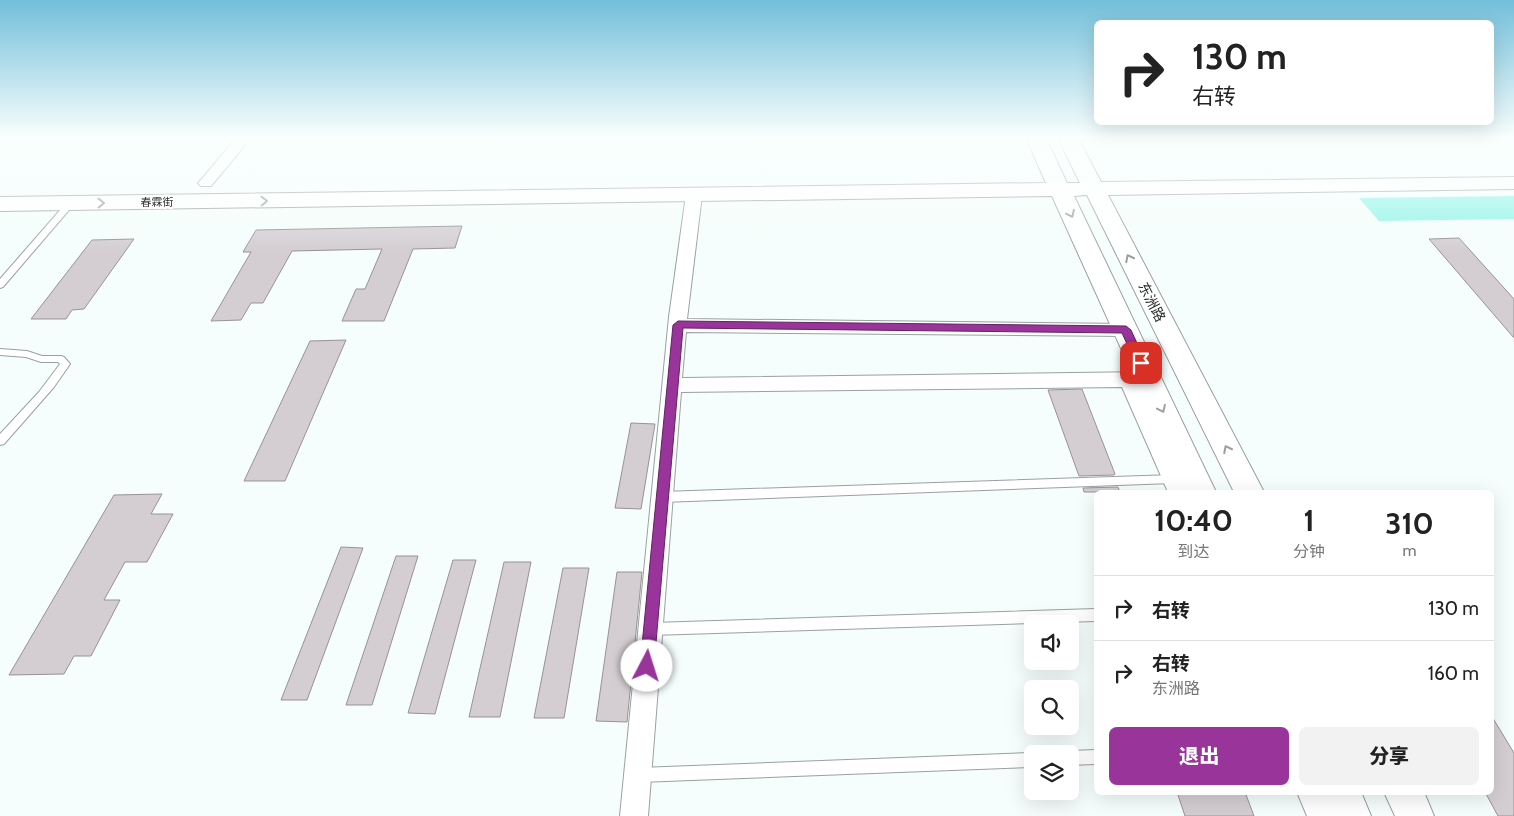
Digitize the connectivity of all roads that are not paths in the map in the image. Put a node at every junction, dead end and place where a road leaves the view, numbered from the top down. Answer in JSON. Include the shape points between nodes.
{"nodes":[{"id":1,"x":212,"y":176,"type":"edge"},
{"id":2,"x":1054,"y":176,"type":"edge"},
{"id":3,"x":1087,"y":176,"type":"edge"},
{"id":4,"x":1200,"y":176,"type":"edge"},
{"id":5,"x":1089,"y":180,"type":"junction"},
{"id":6,"x":1056,"y":181,"type":"junction"},
{"id":7,"x":206,"y":183,"type":"junction"},
{"id":8,"x":1514,"y":183,"type":"edge"},
{"id":9,"x":0,"y":185,"type":"edge"},
{"id":10,"x":694,"y":195,"type":"junction"},
{"id":11,"x":72,"y":203,"type":"junction"},
{"id":12,"x":0,"y":204,"type":"edge"},
{"id":13,"x":0,"y":285,"type":"edge"},
{"id":14,"x":678,"y":325,"type":"junction"},
{"id":15,"x":1126,"y":330,"type":"junction"},
{"id":16,"x":0,"y":352,"type":"edge"},
{"id":17,"x":1138,"y":379,"type":"junction"},
{"id":18,"x":672,"y":385,"type":"junction"},
{"id":19,"x":0,"y":441,"type":"edge"},
{"id":20,"x":1176,"y":486,"type":"edge"},
{"id":21,"x":1200,"y":490,"type":"edge"},
{"id":22,"x":1248,"y":490,"type":"edge"},
{"id":23,"x":662,"y":497,"type":"junction"},
{"id":24,"x":1094,"y":615,"type":"edge"},
{"id":25,"x":650,"y":629,"type":"junction"},
{"id":26,"x":1094,"y":757,"type":"edge"},
{"id":27,"x":1079,"y":758,"type":"edge"},
{"id":28,"x":1024,"y":760,"type":"edge"},
{"id":29,"x":638,"y":775,"type":"junction"},
{"id":30,"x":1313,"y":795,"type":"edge"},
{"id":31,"x":1342,"y":795,"type":"edge"},
{"id":32,"x":1404,"y":795,"type":"edge"},
{"id":33,"x":634,"y":816,"type":"edge"},
{"id":34,"x":1322,"y":816,"type":"edge"},
{"id":35,"x":1352,"y":816,"type":"edge"},
{"id":36,"x":1415,"y":816,"type":"edge"}],
"edges":[{"from":1,"to":7,"type":"street"},
{"from":2,"to":6,"type":"main road"},
{"from":3,"to":5,"type":"main road","name":"东洲路"},
{"from":4,"to":5,"type":"main road","name":"春霖街"},
{"from":5,"to":6,"type":"main road","name":"春霖街"},
{"from":5,"to":8,"type":"main road","name":"春霖街"},
{"from":22,"to":5,"type":"main road","name":"东洲路","one_way":true},
{"from":6,"to":7,"type":"main road","name":"春霖街"},
{"from":6,"to":10,"type":"main road","name":"春霖街"},
{"from":6,"to":15,"type":"main road","one_way":true},
{"from":7,"to":9,"type":"main road","name":"春霖街"},
{"from":11,"to":10,"type":"main road","name":"春霖街","one_way":true},
{"from":10,"to":14,"type":"street"},
{"from":11,"to":12,"type":"main road","name":"春霖街"},
{"from":11,"to":13,"type":"lane"},
{"from":14,"to":15,"type":"street"},
{"from":14,"to":18,"type":"street"},
{"from":15,"to":17,"type":"main road"},
{"from":16,"to":19,"type":"lane","via":[[61,359],[65,364],[54,382]]},
{"from":17,"to":18,"type":"street"},
{"from":17,"to":20,"type":"street"},
{"from":17,"to":21,"type":"main road","one_way":true},
{"from":18,"to":23,"type":"street"},
{"from":20,"to":23,"type":"lane"},
{"from":23,"to":25,"type":"street"},
{"from":24,"to":25,"type":"lane"},
{"from":25,"to":29,"type":"street"},
{"from":26,"to":27,"type":"lane"},
{"from":28,"to":29,"type":"lane"},
{"from":29,"to":33,"type":"street"},
{"from":30,"to":34,"type":"street"},
{"from":31,"to":35,"type":"main road"},
{"from":32,"to":36,"type":"main road"}]}
